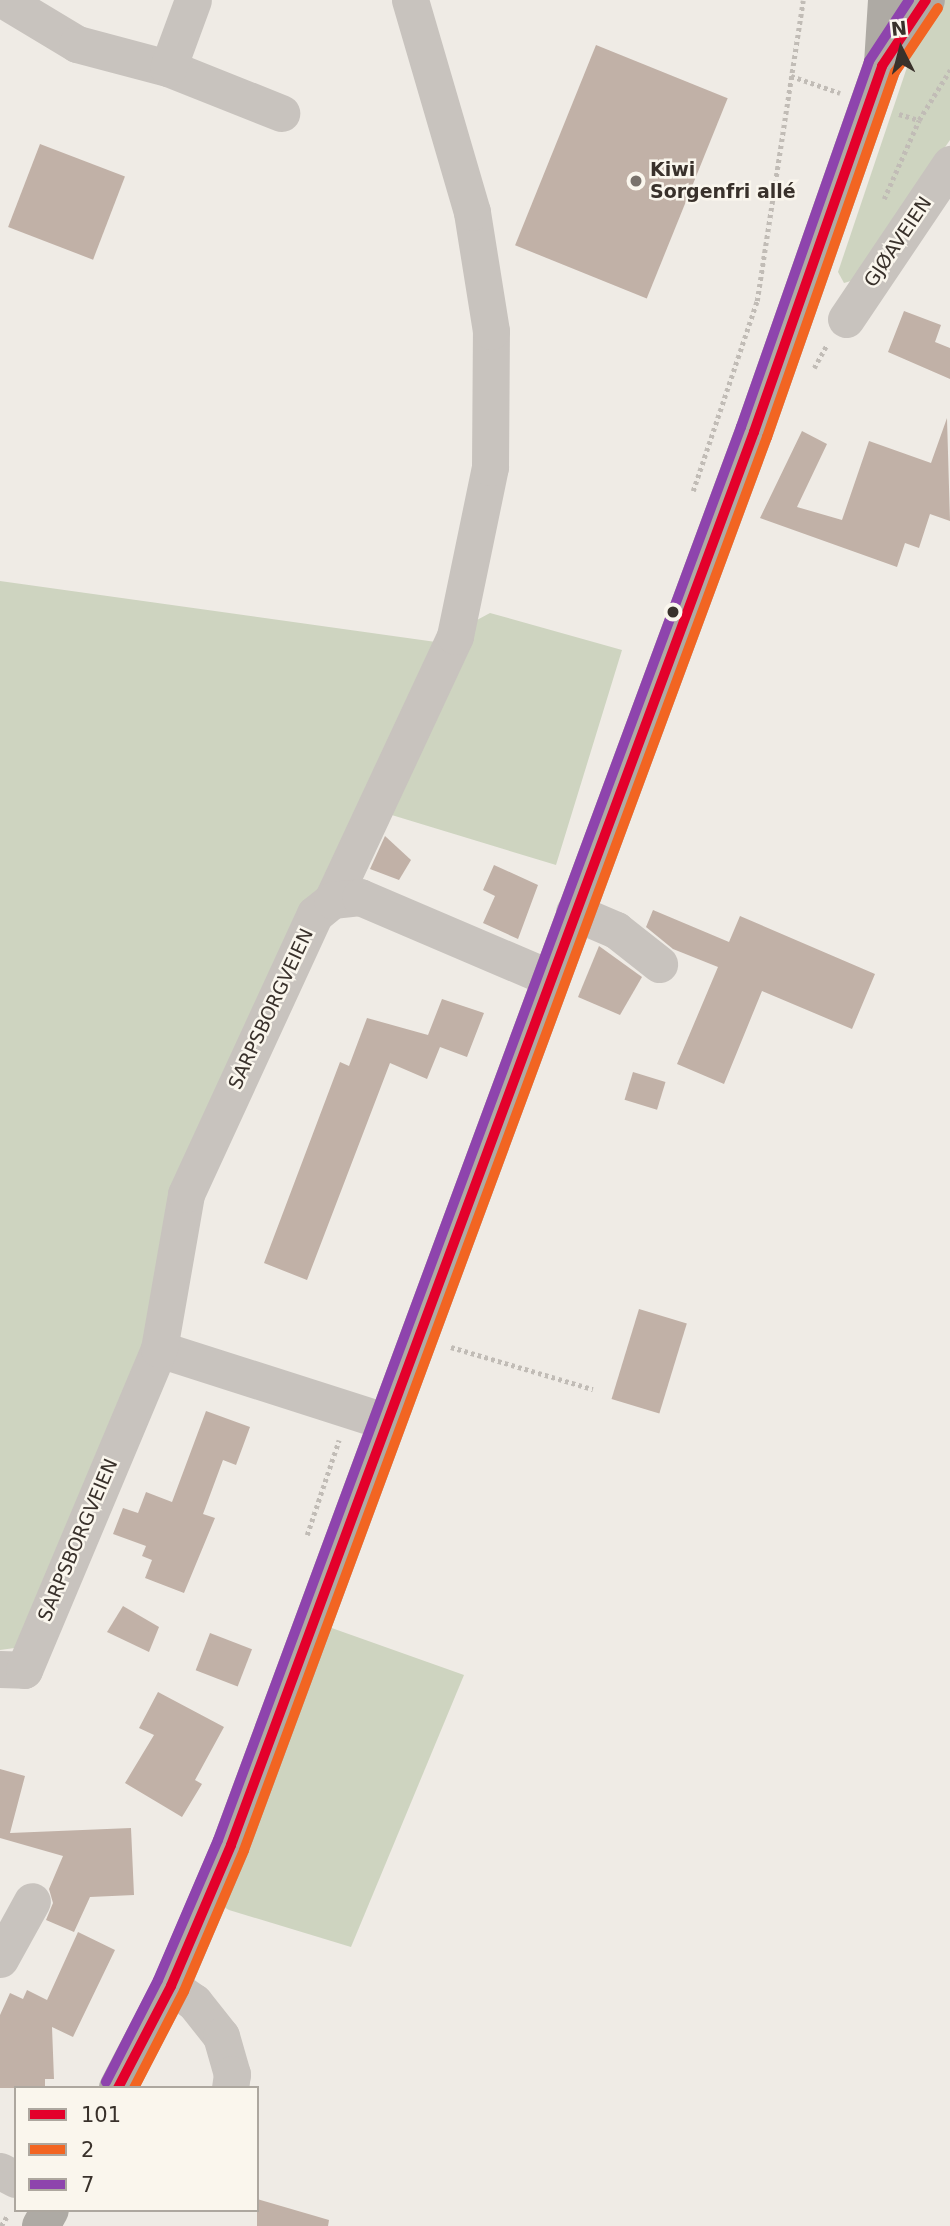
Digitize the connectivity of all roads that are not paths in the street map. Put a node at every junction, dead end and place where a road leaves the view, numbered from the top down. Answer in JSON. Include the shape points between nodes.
{"nodes":[{"id":1,"x":4,"y":0,"type":"edge"},
{"id":2,"x":193,"y":0,"type":"edge"},
{"id":3,"x":410,"y":0,"type":"edge"},
{"id":4,"x":887,"y":0,"type":"edge"},
{"id":5,"x":926,"y":0,"type":"edge"},
{"id":6,"x":883,"y":66,"type":"junction"},
{"id":7,"x":168,"y":68,"type":"junction"},
{"id":8,"x":281,"y":113,"type":"dead end"},
{"id":9,"x":950,"y":164,"type":"edge"},
{"id":10,"x":846,"y":319,"type":"dead end"},
{"id":11,"x":332,"y":900,"type":"junction"},
{"id":12,"x":574,"y":912,"type":"junction"},
{"id":13,"x":659,"y":964,"type":"dead end"},
{"id":14,"x":550,"y":978,"type":"junction"},
{"id":15,"x":159,"y":1349,"type":"junction"},
{"id":16,"x":367,"y":1414,"type":"junction"},
{"id":17,"x":0,"y":1669,"type":"edge"},
{"id":18,"x":32,"y":1901,"type":"dead end"},
{"id":19,"x":0,"y":1959,"type":"edge"},
{"id":20,"x":171,"y":1986,"type":"junction"},
{"id":21,"x":119,"y":2086,"type":"edge"},
{"id":22,"x":230,"y":2086,"type":"edge"}],
"edges":[{"from":1,"to":7,"type":"street","via":[[77,44]]},
{"from":2,"to":7,"type":"street"},
{"from":3,"to":11,"type":"street","name":"SARPSBORGVEIEN","via":[[472,212],[491,331],[490,467],[455,636]]},
{"from":4,"to":6,"type":"highway"},
{"from":5,"to":6,"type":"highway"},
{"from":6,"to":12,"type":"highway","via":[[754,432]]},
{"from":7,"to":8,"type":"street"},
{"from":9,"to":10,"type":"street","name":"GJØAVEIEN"},
{"from":11,"to":14,"type":"street","via":[[360,897]]},
{"from":11,"to":15,"type":"street","name":"SARPSBORGVEIEN","via":[[315,914],[186,1194]]},
{"from":12,"to":13,"type":"street","via":[[616,930]]},
{"from":12,"to":14,"type":"highway"},
{"from":14,"to":16,"type":"highway","via":[[417,1337]]},
{"from":15,"to":16,"type":"street"},
{"from":15,"to":17,"type":"street","name":"SARPSBORGVEIEN","via":[[24,1670]]},
{"from":16,"to":20,"type":"highway","via":[[230,1845]]},
{"from":18,"to":19,"type":"street"},
{"from":20,"to":21,"type":"highway"},
{"from":20,"to":22,"type":"street","via":[[194,2002],[221,2036],[232,2074]]}]}
